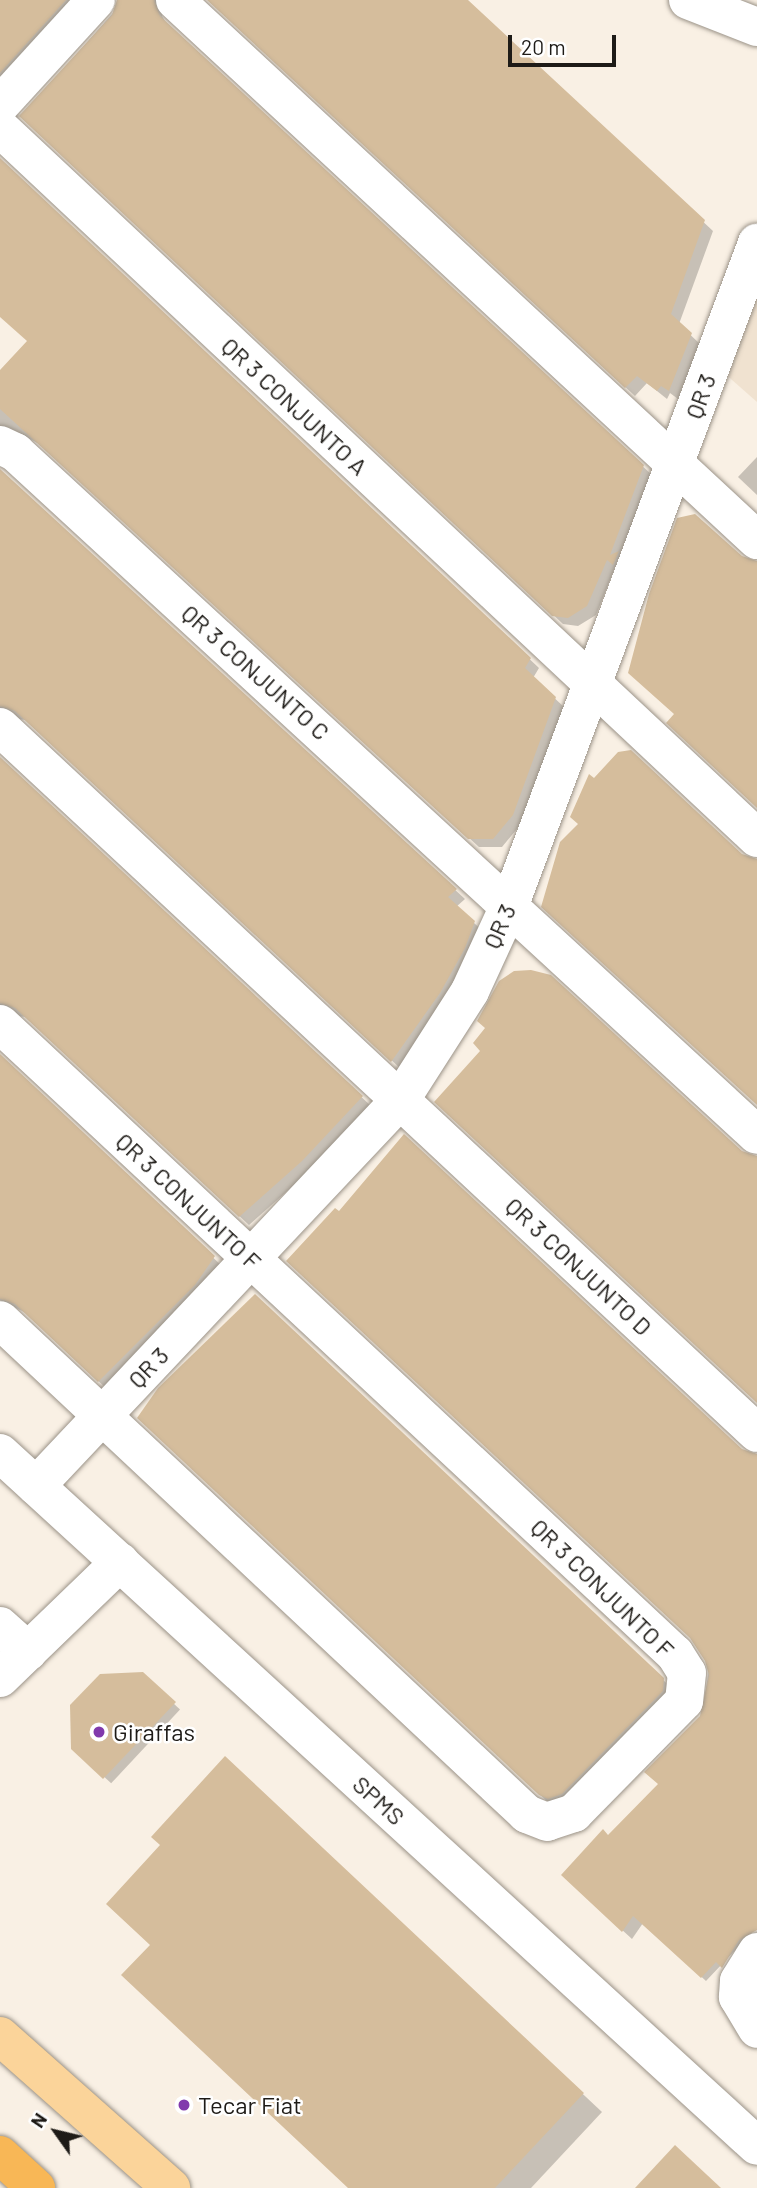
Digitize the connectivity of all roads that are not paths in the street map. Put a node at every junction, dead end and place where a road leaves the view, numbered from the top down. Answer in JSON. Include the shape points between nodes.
{"nodes":[{"id":1,"x":96,"y":0,"type":"edge"},
{"id":2,"x":175,"y":0,"type":"edge"},
{"id":3,"x":688,"y":0,"type":"edge"},
{"id":4,"x":757,"y":27,"type":"edge"},
{"id":5,"x":0,"y":105,"type":"edge"},
{"id":6,"x":0,"y":128,"type":"edge"},
{"id":7,"x":757,"y":243,"type":"edge"},
{"id":8,"x":0,"y":445,"type":"edge"},
{"id":9,"x":675,"y":463,"type":"junction"},
{"id":10,"x":757,"y":540,"type":"edge"},
{"id":11,"x":590,"y":683,"type":"junction"},
{"id":12,"x":0,"y":727,"type":"edge"},
{"id":13,"x":757,"y":838,"type":"edge"},
{"id":14,"x":509,"y":904,"type":"junction"},
{"id":15,"x":0,"y":1024,"type":"edge"},
{"id":16,"x":401,"y":1098,"type":"junction"},
{"id":17,"x":757,"y":1135,"type":"edge"},
{"id":18,"x":252,"y":1259,"type":"junction"},
{"id":19,"x":0,"y":1320,"type":"edge"},
{"id":20,"x":103,"y":1414,"type":"junction"},
{"id":21,"x":757,"y":1433,"type":"edge"},
{"id":22,"x":0,"y":1453,"type":"edge"},
{"id":23,"x":36,"y":1486,"type":"junction"},
{"id":24,"x":120,"y":1562,"type":"junction"},
{"id":25,"x":0,"y":1626,"type":"edge"},
{"id":26,"x":28,"y":1651,"type":"junction"},
{"id":27,"x":0,"y":1678,"type":"edge"},
{"id":28,"x":757,"y":1952,"type":"edge"},
{"id":29,"x":757,"y":2029,"type":"edge"},
{"id":30,"x":0,"y":2036,"type":"edge"},
{"id":31,"x":757,"y":2146,"type":"edge"},
{"id":32,"x":0,"y":2155,"type":"edge"},
{"id":33,"x":36,"y":2188,"type":"edge"},
{"id":34,"x":171,"y":2188,"type":"edge"}],
"edges":[{"from":1,"to":5,"type":"street"},
{"from":2,"to":9,"type":"street"},
{"from":3,"to":4,"type":"street"},
{"from":6,"to":11,"type":"street","name":"QR 3 CONJUNTO A"},
{"from":7,"to":9,"type":"street","name":"QR 3"},
{"from":8,"to":14,"type":"street","name":"QR 3 CONJUNTO C","via":[[25,462]]},
{"from":9,"to":10,"type":"street"},
{"from":9,"to":11,"type":"street","name":"QR 3"},
{"from":11,"to":13,"type":"street","name":"QR 3 CONJUNTO A"},
{"from":11,"to":14,"type":"street","name":"QR 3"},
{"from":12,"to":16,"type":"street"},
{"from":14,"to":16,"type":"street","name":"QR 3","via":[[470,991]]},
{"from":14,"to":17,"type":"street"},
{"from":15,"to":18,"type":"street","name":"QR 3 CONJUNTO F"},
{"from":16,"to":18,"type":"street","name":"QR 3"},
{"from":16,"to":21,"type":"street","name":"QR 3 CONJUNTO D"},
{"from":18,"to":20,"type":"street","name":"QR 3"},
{"from":18,"to":20,"type":"street","name":"QR 3 CONJUNTO F","via":[[675,1654],[688,1685],[684,1701],[673,1715],[574,1813],[547,1822],[527,1814]]},
{"from":19,"to":20,"type":"street","name":"QR 3 CONJUNTO F"},
{"from":20,"to":23,"type":"street","name":"QR 3"},
{"from":22,"to":23,"type":"street","name":"SPMS"},
{"from":23,"to":24,"type":"street","name":"SPMS"},
{"from":24,"to":26,"type":"street"},
{"from":24,"to":31,"type":"street","name":"SPMS"},
{"from":25,"to":26,"type":"street"},
{"from":26,"to":27,"type":"street"},
{"from":28,"to":29,"type":"street","via":[[739,1981],[738,1997]]},
{"from":30,"to":34,"type":"main road"},
{"from":32,"to":33,"type":"highway"}]}
